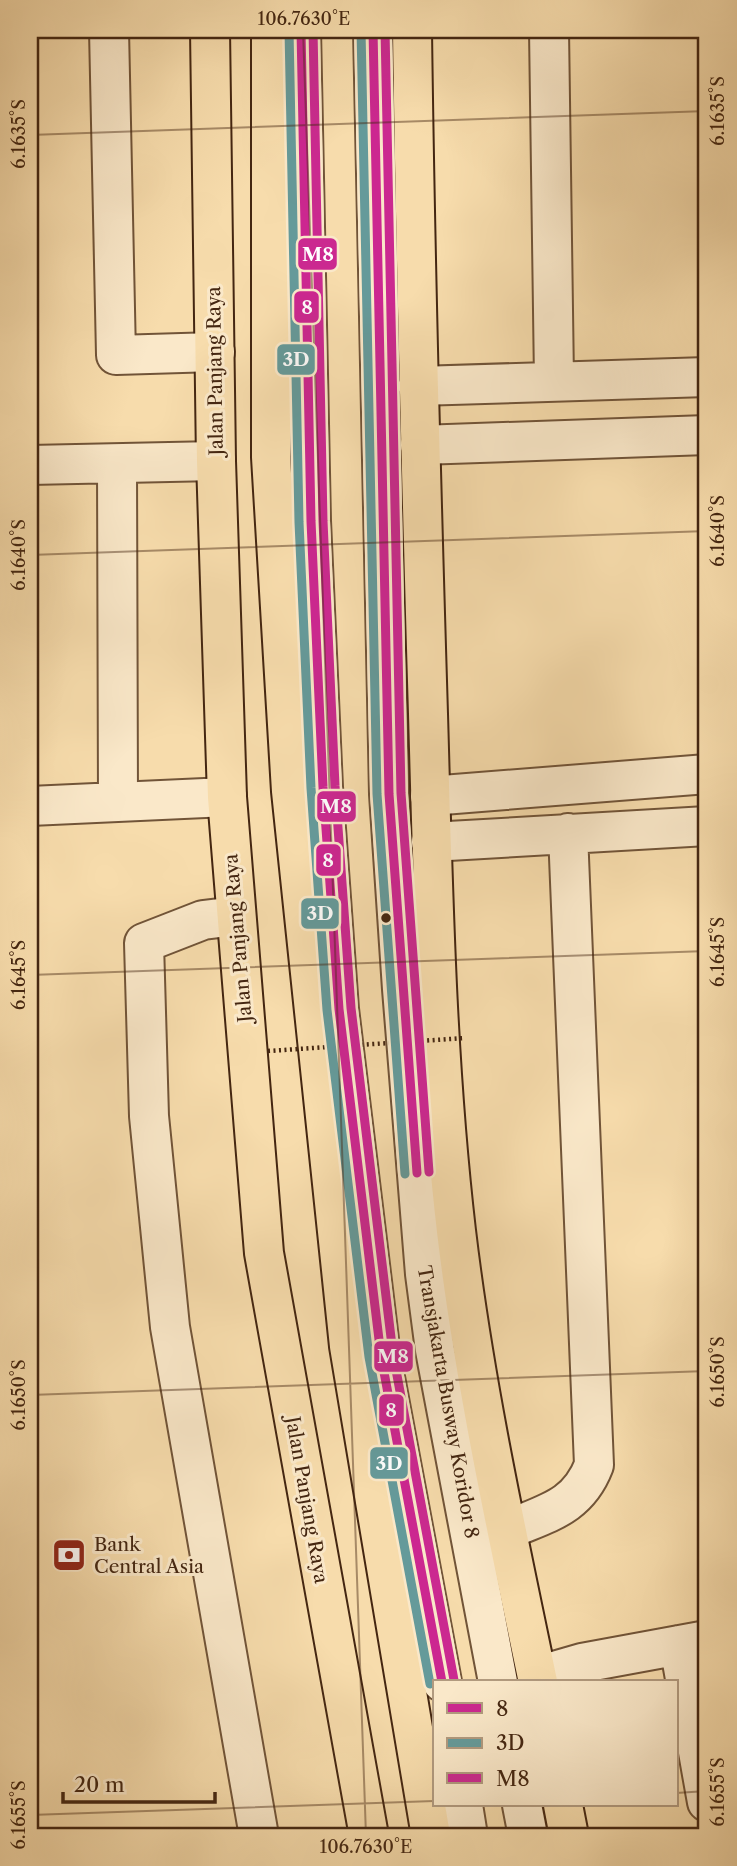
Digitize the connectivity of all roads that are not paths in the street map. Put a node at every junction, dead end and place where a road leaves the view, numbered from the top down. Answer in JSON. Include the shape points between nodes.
{"nodes":[{"id":1,"x":109,"y":30,"type":"edge"},
{"id":2,"x":211,"y":30,"type":"edge"},
{"id":3,"x":271,"y":30,"type":"edge"},
{"id":4,"x":301,"y":30,"type":"edge"},
{"id":5,"x":373,"y":30,"type":"edge"},
{"id":6,"x":412,"y":30,"type":"edge"},
{"id":7,"x":549,"y":30,"type":"edge"},
{"id":8,"x":215,"y":352,"type":"junction"},
{"id":9,"x":707,"y":377,"type":"edge"},
{"id":10,"x":554,"y":380,"type":"junction"},
{"id":11,"x":418,"y":386,"type":"junction"},
{"id":12,"x":707,"y":435,"type":"edge"},
{"id":13,"x":420,"y":445,"type":"junction"},
{"id":14,"x":216,"y":461,"type":"junction"},
{"id":15,"x":117,"y":464,"type":"junction"},
{"id":16,"x":30,"y":466,"type":"edge"},
{"id":17,"x":276,"y":536,"type":"junction"},
{"id":18,"x":219,"y":538,"type":"junction"},
{"id":19,"x":707,"y":774,"type":"edge"},
{"id":20,"x":430,"y":796,"type":"junction"},
{"id":21,"x":227,"y":797,"type":"junction"},
{"id":22,"x":118,"y":802,"type":"junction"},
{"id":23,"x":30,"y":806,"type":"edge"},
{"id":24,"x":707,"y":826,"type":"edge"},
{"id":25,"x":568,"y":834,"type":"junction"},
{"id":26,"x":431,"y":842,"type":"junction"},
{"id":27,"x":236,"y":916,"type":"junction"},
{"id":28,"x":505,"y":1531,"type":"junction"},
{"id":29,"x":693,"y":1642,"type":"edge"},
{"id":30,"x":537,"y":1679,"type":"edge"},
{"id":31,"x":442,"y":1680,"type":"edge"},
{"id":32,"x":498,"y":1680,"type":"edge"},
{"id":33,"x":707,"y":1802,"type":"edge"},
{"id":34,"x":463,"y":1806,"type":"edge"},
{"id":35,"x":522,"y":1806,"type":"edge"},
{"id":36,"x":563,"y":1806,"type":"edge"},
{"id":37,"x":259,"y":1836,"type":"edge"},
{"id":38,"x":369,"y":1836,"type":"edge"},
{"id":39,"x":431,"y":1836,"type":"edge"},
{"id":40,"x":468,"y":1836,"type":"edge"},
{"id":41,"x":528,"y":1836,"type":"edge"},
{"id":42,"x":569,"y":1836,"type":"edge"}],
"edges":[{"from":1,"to":8,"type":"lane","via":[[116,355]]},
{"from":2,"to":8,"type":"main road","name":"Jalan Panjang Raya"},
{"from":3,"to":17,"type":"main road","via":[[271,457]]},
{"from":4,"to":31,"type":"lane","via":[[311,522],[339,1009],[381,1356]]},
{"from":5,"to":32,"type":"lane","name":"Transjakarta Busway Koridor 8","via":[[389,794],[402,989],[433,1337]]},
{"from":6,"to":11,"type":"main road"},
{"from":7,"to":10,"type":"lane"},
{"from":8,"to":14,"type":"main road","name":"Jalan Panjang Raya"},
{"from":9,"to":10,"type":"lane"},
{"from":10,"to":11,"type":"lane"},
{"from":11,"to":13,"type":"main road"},
{"from":12,"to":13,"type":"lane"},
{"from":13,"to":20,"type":"main road"},
{"from":14,"to":15,"type":"lane"},
{"from":14,"to":18,"type":"main road","name":"Jalan Panjang Raya"},
{"from":15,"to":16,"type":"lane"},
{"from":15,"to":22,"type":"lane"},
{"from":17,"to":18,"type":"main road"},
{"from":17,"to":39,"type":"main road","via":[[291,791],[349,1346]]},
{"from":18,"to":21,"type":"main road","name":"Jalan Panjang Raya"},
{"from":19,"to":20,"type":"lane"},
{"from":20,"to":26,"type":"main road"},
{"from":21,"to":22,"type":"lane"},
{"from":21,"to":27,"type":"main road","name":"Jalan Panjang Raya"},
{"from":22,"to":23,"type":"lane"},
{"from":24,"to":25,"type":"lane"},
{"from":25,"to":26,"type":"lane"},
{"from":25,"to":28,"type":"lane","via":[[594,1465],[586,1487],[568,1503]]},
{"from":26,"to":28,"type":"main road","via":[[438,1030],[456,1233]]},
{"from":27,"to":37,"type":"lane","via":[[203,920],[144,943],[149,1116],[170,1327]]},
{"from":27,"to":38,"type":"main road","name":"Jalan Panjang Raya","via":[[264,1253]]},
{"from":28,"to":30,"type":"main road"},
{"from":29,"to":30,"type":"lane","via":[[582,1663]]},
{"from":29,"to":33,"type":"lane"},
{"from":34,"to":40,"type":"lane"},
{"from":35,"to":41,"type":"lane"},
{"from":36,"to":42,"type":"main road"}]}
